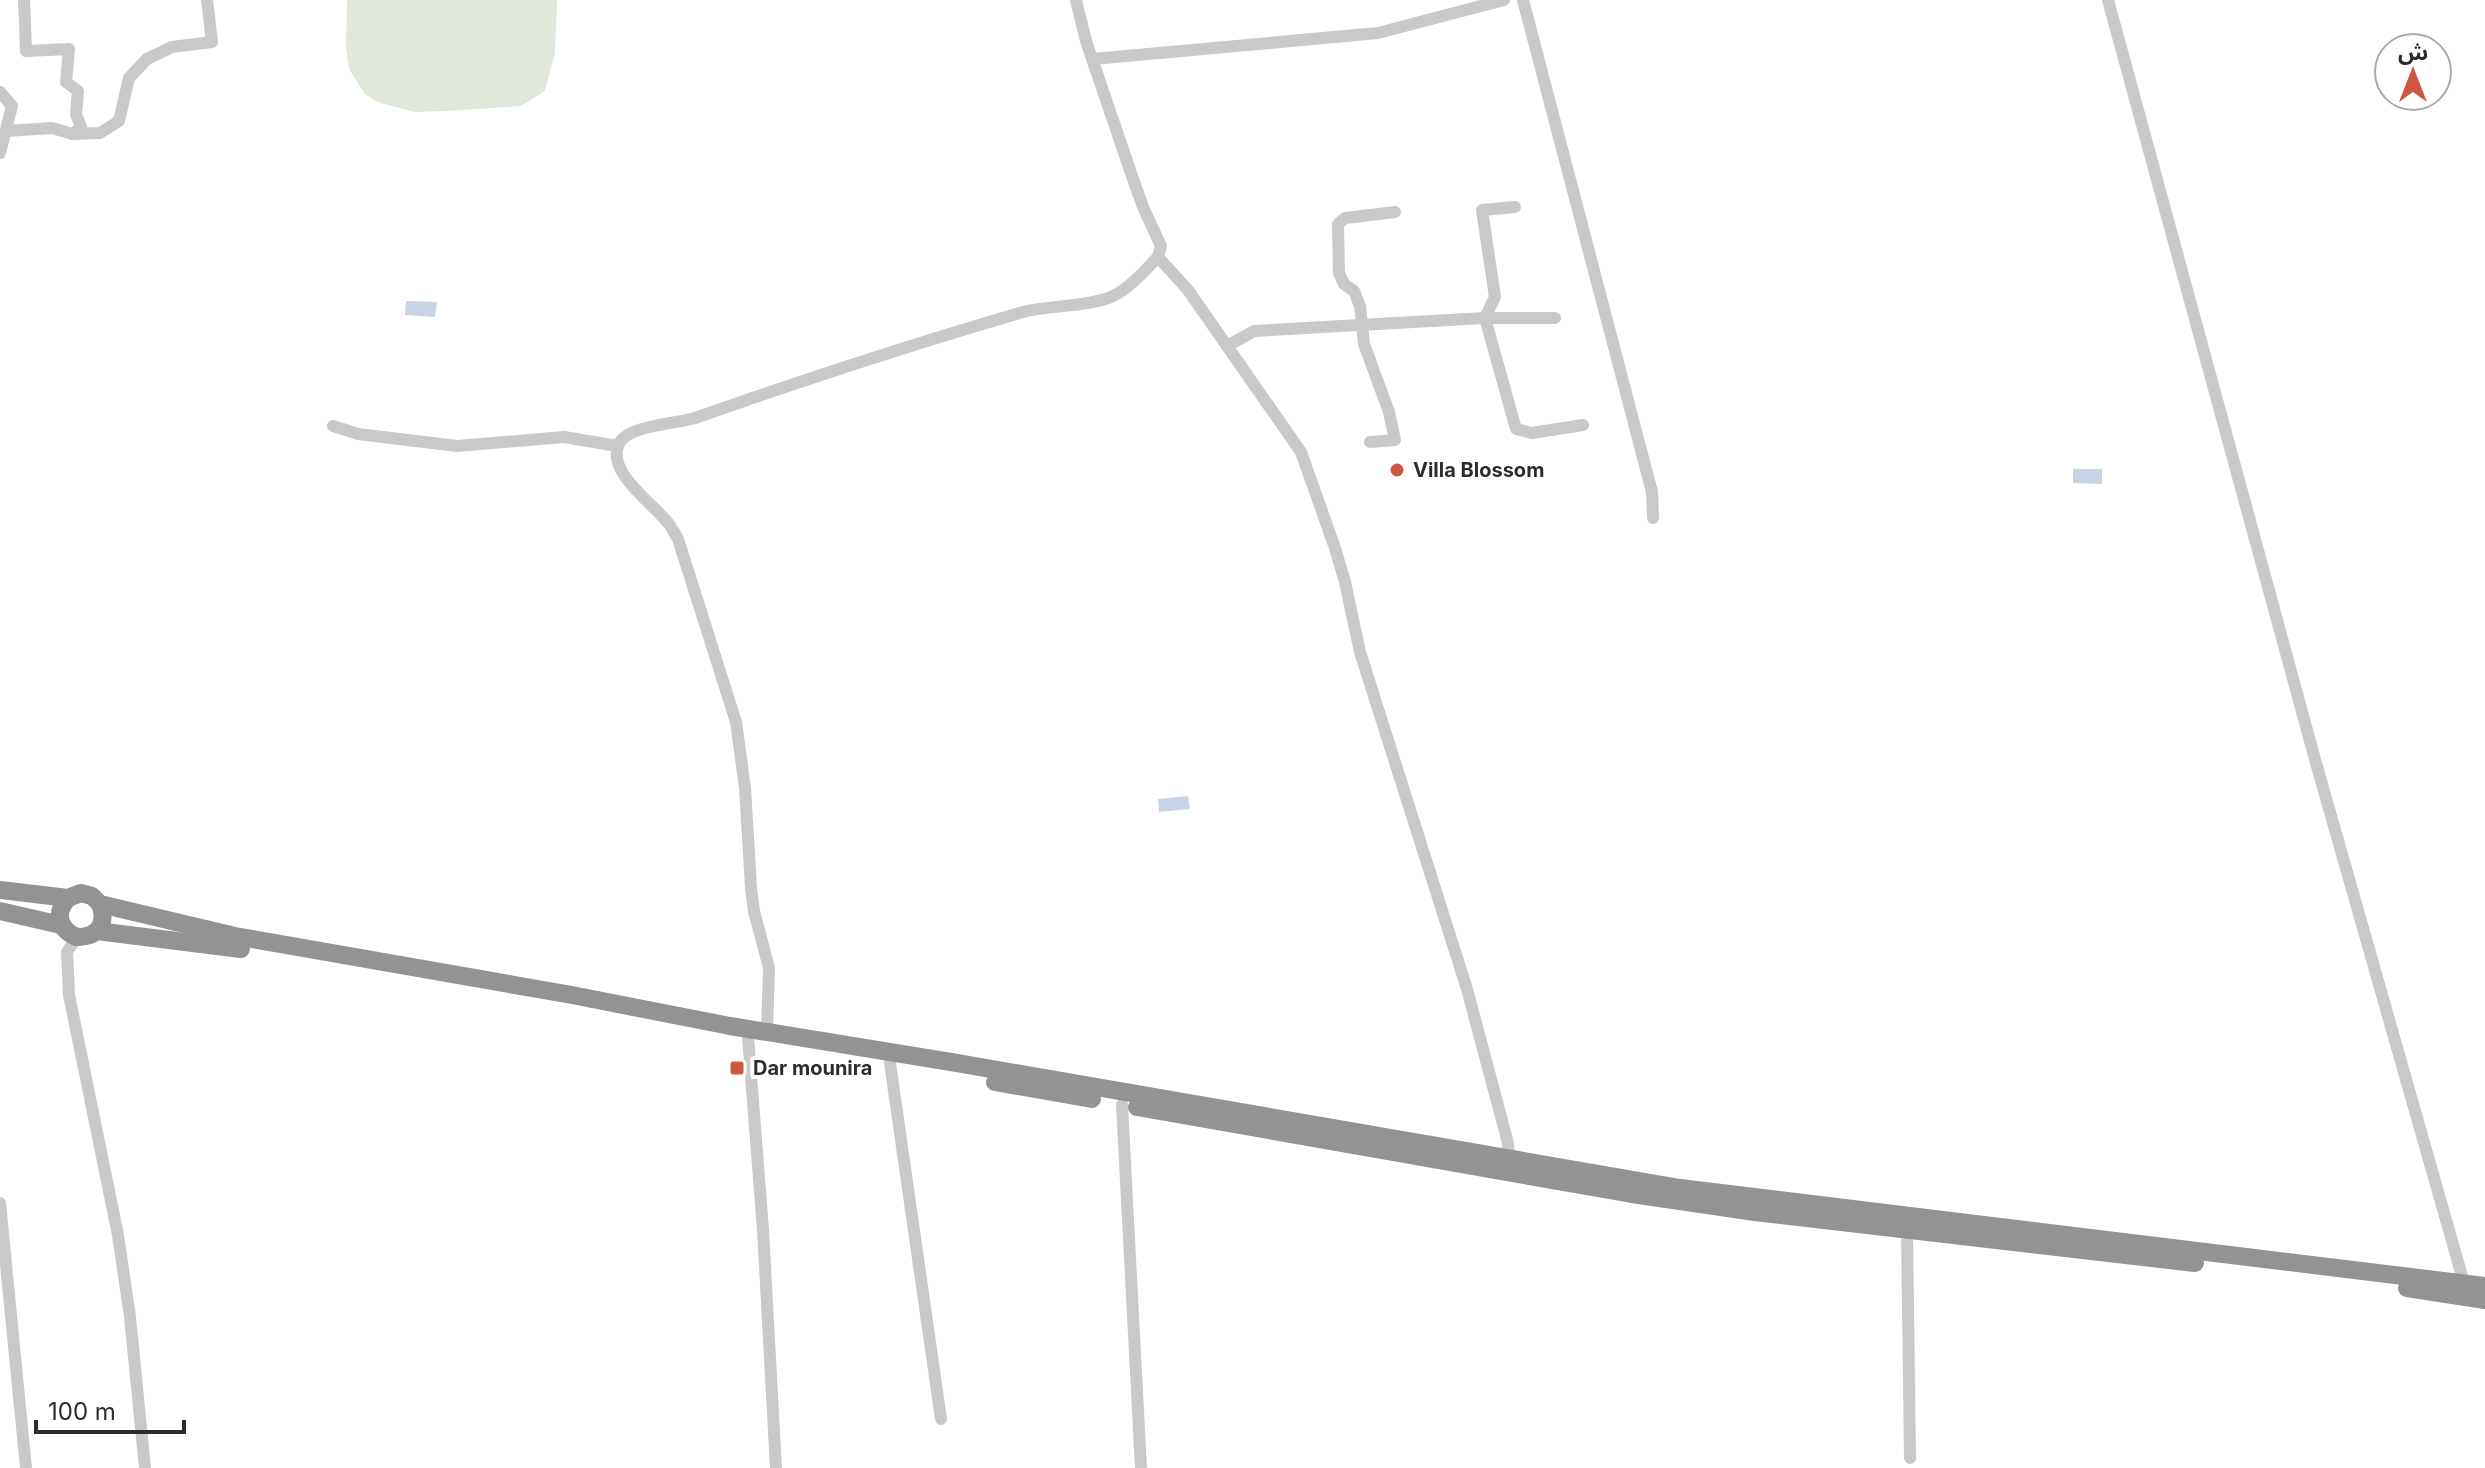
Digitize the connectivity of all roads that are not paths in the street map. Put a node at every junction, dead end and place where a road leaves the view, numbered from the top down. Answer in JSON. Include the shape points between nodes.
{"nodes":[{"id":1,"x":24,"y":0,"type":"edge"},
{"id":2,"x":207,"y":0,"type":"edge"},
{"id":3,"x":1076,"y":0,"type":"edge"},
{"id":4,"x":1504,"y":0,"type":"edge"},
{"id":5,"x":1523,"y":0,"type":"edge"},
{"id":6,"x":2108,"y":0,"type":"edge"},
{"id":7,"x":1093,"y":59,"type":"junction"},
{"id":8,"x":0,"y":92,"type":"edge"},
{"id":9,"x":6,"y":131,"type":"junction"},
{"id":10,"x":73,"y":134,"type":"junction"},
{"id":11,"x":0,"y":153,"type":"edge"},
{"id":12,"x":1515,"y":207,"type":"dead end"},
{"id":13,"x":1395,"y":212,"type":"dead end"},
{"id":14,"x":1158,"y":257,"type":"junction"},
{"id":15,"x":1485,"y":318,"type":"junction"},
{"id":16,"x":1555,"y":318,"type":"dead end"},
{"id":17,"x":1361,"y":325,"type":"junction"},
{"id":18,"x":1227,"y":346,"type":"junction"},
{"id":19,"x":1583,"y":425,"type":"dead end"},
{"id":20,"x":333,"y":426,"type":"dead end"},
{"id":21,"x":1370,"y":442,"type":"dead end"},
{"id":22,"x":618,"y":446,"type":"junction"},
{"id":23,"x":1653,"y":518,"type":"dead end"},
{"id":24,"x":0,"y":890,"type":"edge"},
{"id":25,"x":68,"y":898,"type":"junction"},
{"id":26,"x":100,"y":904,"type":"junction"},
{"id":27,"x":0,"y":911,"type":"edge"},
{"id":28,"x":61,"y":925,"type":"junction"},
{"id":29,"x":97,"y":931,"type":"junction"},
{"id":30,"x":77,"y":937,"type":"junction"},
{"id":31,"x":767,"y":1031,"type":"junction"},
{"id":32,"x":748,"y":1037,"type":"junction"},
{"id":33,"x":890,"y":1063,"type":"junction"},
{"id":34,"x":1122,"y":1105,"type":"junction"},
{"id":35,"x":1509,"y":1159,"type":"junction"},
{"id":36,"x":0,"y":1203,"type":"edge"},
{"id":37,"x":1907,"y":1229,"type":"junction"},
{"id":38,"x":2464,"y":1283,"type":"junction"},
{"id":39,"x":2485,"y":1286,"type":"edge"},
{"id":40,"x":2485,"y":1300,"type":"edge"},
{"id":41,"x":941,"y":1419,"type":"dead end"},
{"id":42,"x":1910,"y":1458,"type":"dead end"},
{"id":43,"x":26,"y":1468,"type":"edge"},
{"id":44,"x":145,"y":1468,"type":"edge"},
{"id":45,"x":776,"y":1468,"type":"edge"},
{"id":46,"x":1141,"y":1468,"type":"edge"}],
"edges":[{"from":1,"to":10,"type":"street","via":[[26,51],[69,49],[66,82],[78,91],[81,127]]},
{"from":2,"to":10,"type":"street","via":[[212,42],[172,47],[147,59],[129,78],[119,121],[100,133]]},
{"from":3,"to":7,"type":"street"},
{"from":4,"to":7,"type":"street","via":[[1378,33]]},
{"from":5,"to":23,"type":"street","via":[[1652,492]]},
{"from":6,"to":38,"type":"street"},
{"from":7,"to":14,"type":"street","via":[[1161,246]]},
{"from":8,"to":9,"type":"street","via":[[12,106]]},
{"from":9,"to":10,"type":"street","via":[[52,128]]},
{"from":9,"to":11,"type":"street"},
{"from":12,"to":15,"type":"street","via":[[1482,210],[1495,297]]},
{"from":13,"to":17,"type":"street","via":[[1345,218],[1338,224],[1339,273],[1354,291]]},
{"from":14,"to":18,"type":"street"},
{"from":14,"to":22,"type":"street","via":[[1126,288],[1107,298],[1048,306],[955,332],[689,420],[631,433]]},
{"from":15,"to":16,"type":"street"},
{"from":15,"to":17,"type":"street"},
{"from":15,"to":19,"type":"street","via":[[1516,429],[1532,433]]},
{"from":17,"to":18,"type":"street","via":[[1254,331]]},
{"from":17,"to":21,"type":"street","via":[[1395,440]]},
{"from":18,"to":35,"type":"street","via":[[1292,436],[1323,511],[1360,652],[1467,989]]},
{"from":20,"to":22,"type":"street","via":[[457,446],[564,437]]},
{"from":22,"to":31,"type":"street","via":[[626,479],[678,539],[736,722],[751,888],[769,968]]},
{"from":24,"to":25,"type":"highway"},
{"from":25,"to":26,"type":"highway","via":[[81,893]]},
{"from":25,"to":28,"type":"highway","via":[[60,911]]},
{"from":26,"to":29,"type":"highway","via":[[104,915]]},
{"from":26,"to":31,"type":"highway","via":[[235,936]]},
{"from":27,"to":28,"type":"highway"},
{"from":28,"to":30,"type":"highway"},
{"from":29,"to":30,"type":"highway"},
{"from":29,"to":32,"type":"highway","via":[[233,947]]},
{"from":30,"to":44,"type":"street","via":[[67,952],[69,995],[120,1247]]},
{"from":31,"to":35,"type":"highway"},
{"from":32,"to":33,"type":"highway"},
{"from":32,"to":45,"type":"street"},
{"from":33,"to":34,"type":"highway"},
{"from":33,"to":41,"type":"street"},
{"from":34,"to":37,"type":"highway","via":[[1632,1194]]},
{"from":34,"to":46,"type":"street"},
{"from":35,"to":38,"type":"highway","via":[[1680,1188]]},
{"from":36,"to":43,"type":"street"},
{"from":37,"to":40,"type":"highway"},
{"from":37,"to":42,"type":"street"},
{"from":38,"to":39,"type":"highway"}]}
